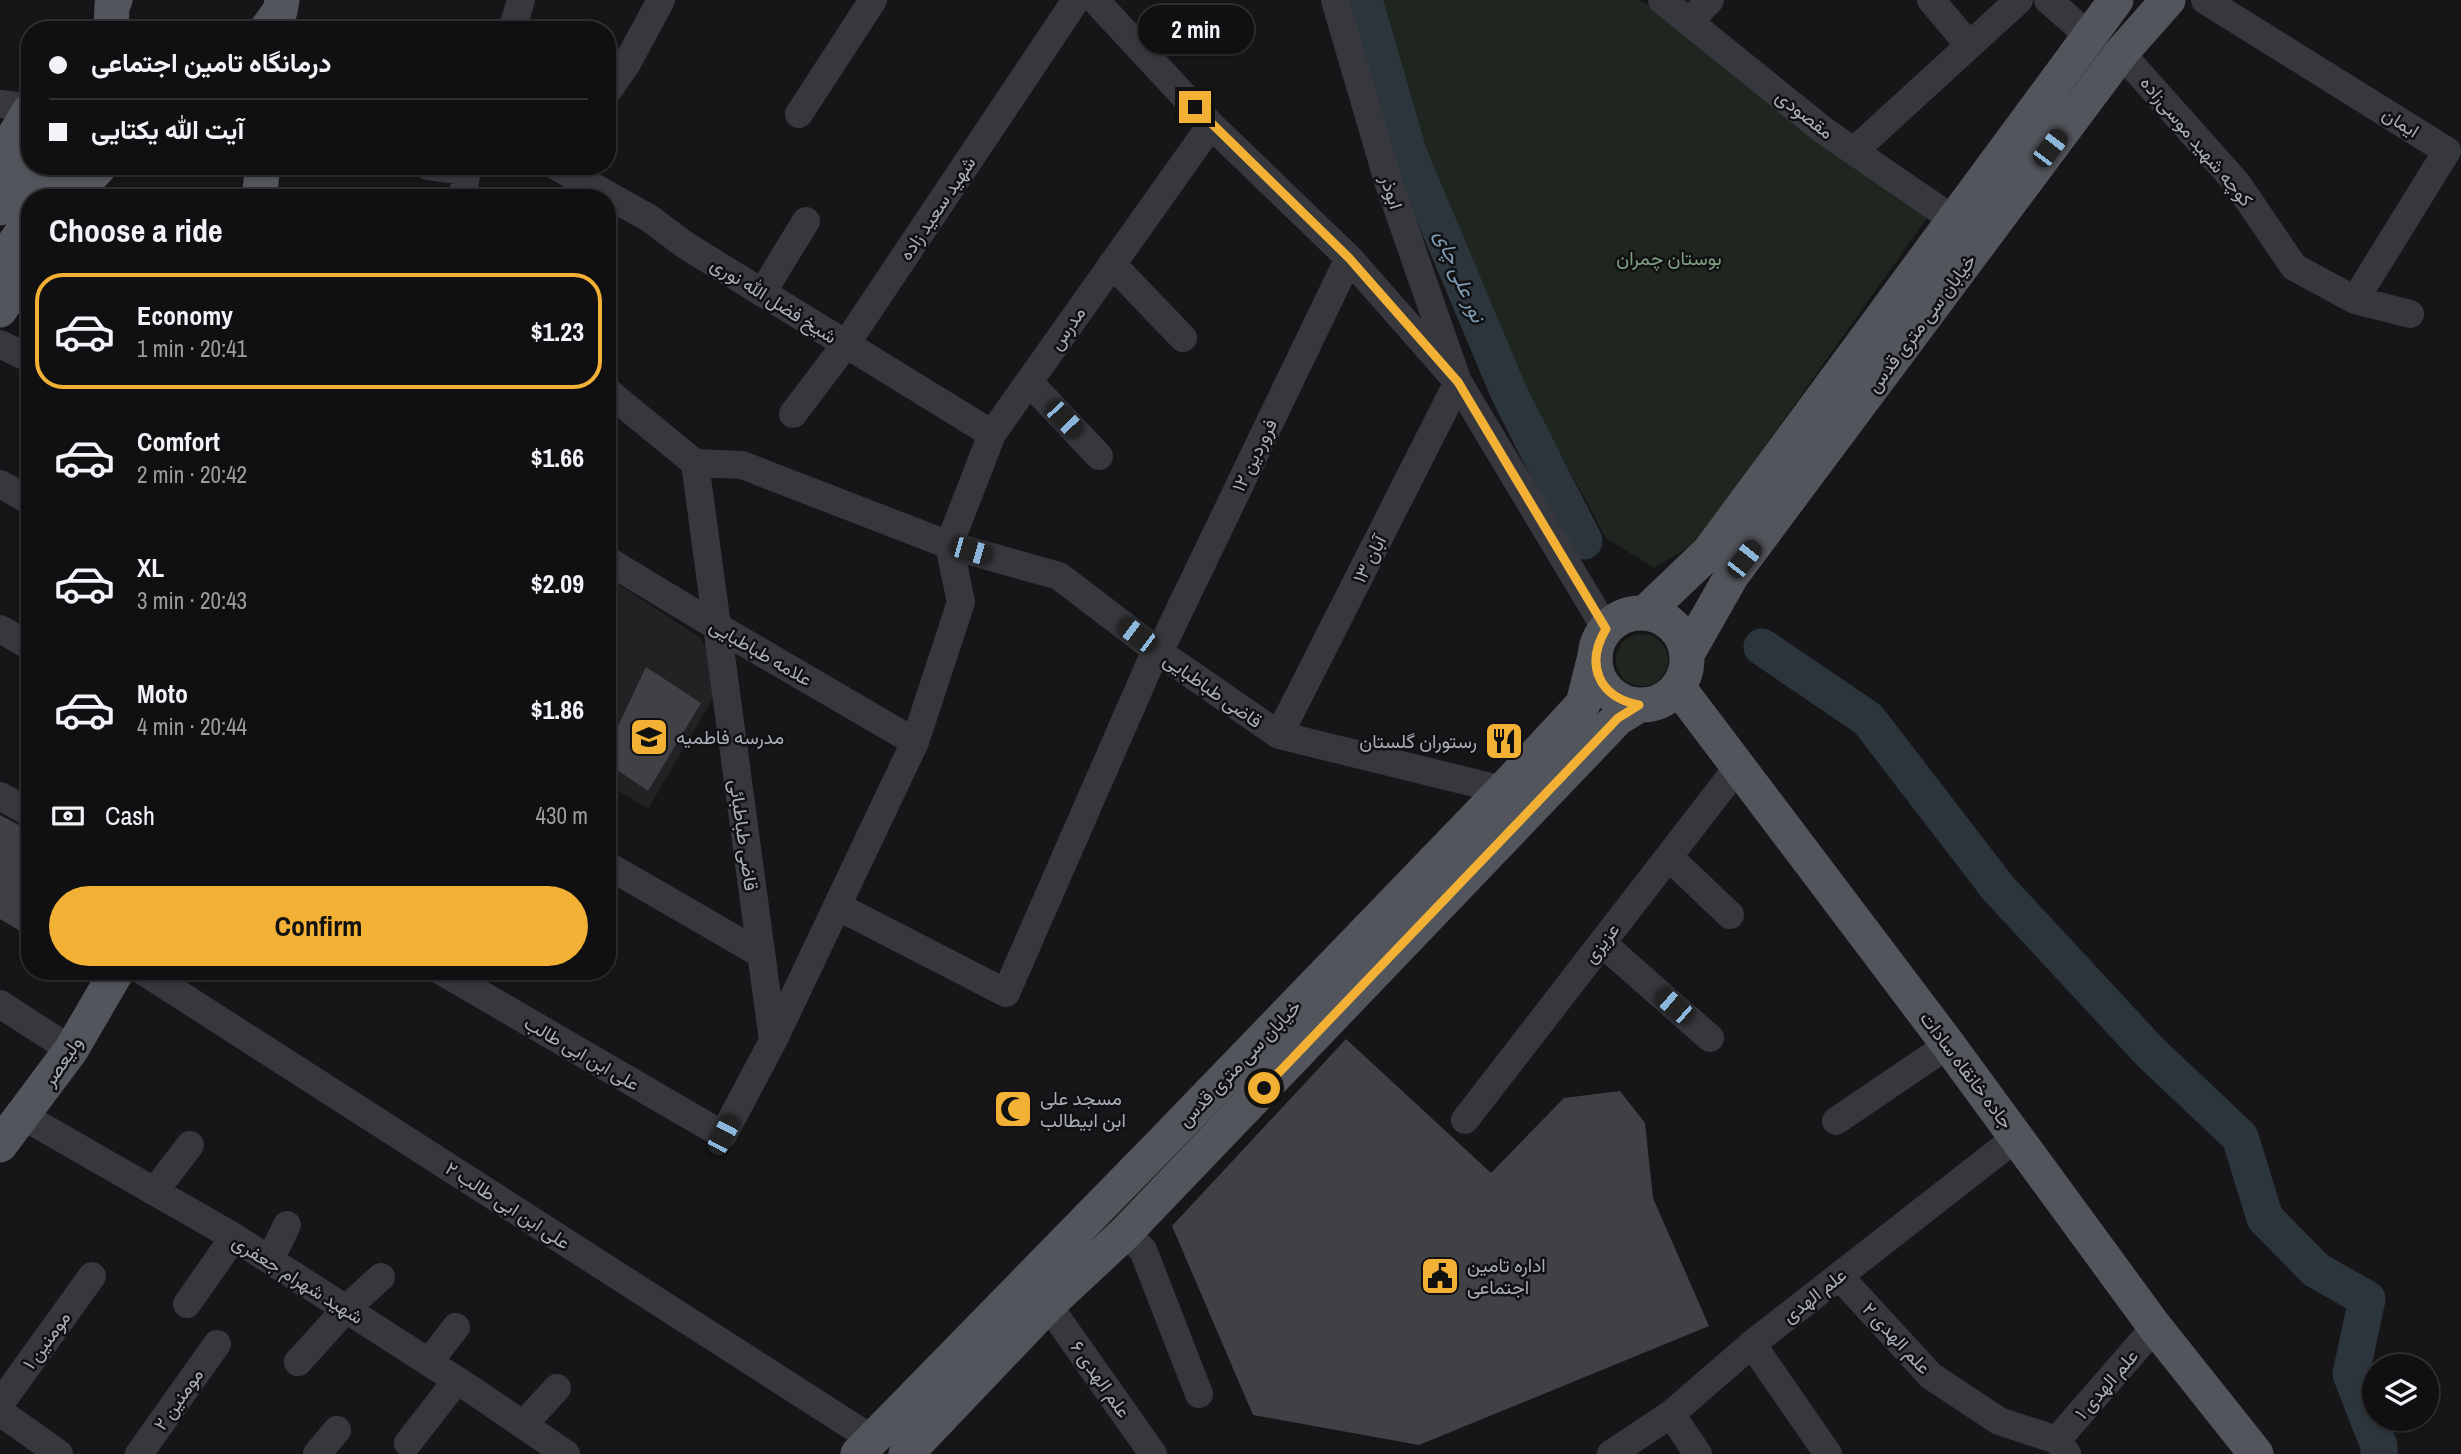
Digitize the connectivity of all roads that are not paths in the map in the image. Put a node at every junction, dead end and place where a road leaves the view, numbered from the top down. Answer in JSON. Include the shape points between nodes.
{"nodes":[{"id":1,"x":521,"y":0,"type":"edge"},
{"id":2,"x":662,"y":0,"type":"edge"},
{"id":3,"x":873,"y":0,"type":"edge"},
{"id":4,"x":1076,"y":0,"type":"edge"},
{"id":5,"x":1095,"y":0,"type":"edge"},
{"id":6,"x":1335,"y":0,"type":"edge"},
{"id":7,"x":1662,"y":0,"type":"edge"},
{"id":8,"x":1710,"y":0,"type":"edge"},
{"id":9,"x":1931,"y":0,"type":"edge"},
{"id":10,"x":2019,"y":0,"type":"edge"},
{"id":11,"x":2048,"y":0,"type":"edge"},
{"id":12,"x":2116,"y":0,"type":"edge"},
{"id":13,"x":2168,"y":0,"type":"edge"},
{"id":14,"x":2205,"y":0,"type":"edge"},
{"id":15,"x":515,"y":21,"type":"edge"},
{"id":16,"x":1690,"y":21,"type":"junction"},
{"id":17,"x":2089,"y":36,"type":"junction"},
{"id":18,"x":1969,"y":45,"type":"junction"},
{"id":19,"x":2121,"y":53,"type":"junction"},
{"id":20,"x":616,"y":79,"type":"edge"},
{"id":21,"x":0,"y":104,"type":"edge"},
{"id":22,"x":21,"y":108,"type":"edge"},
{"id":23,"x":799,"y":114,"type":"dead end"},
{"id":24,"x":21,"y":124,"type":"edge"},
{"id":25,"x":1212,"y":125,"type":"junction"},
{"id":26,"x":1854,"y":151,"type":"junction"},
{"id":27,"x":0,"y":159,"type":"edge"},
{"id":28,"x":21,"y":174,"type":"edge"},
{"id":29,"x":92,"y":175,"type":"edge"},
{"id":30,"x":572,"y":175,"type":"edge"},
{"id":31,"x":81,"y":189,"type":"edge"},
{"id":32,"x":597,"y":189,"type":"edge"},
{"id":33,"x":616,"y":200,"type":"edge"},
{"id":34,"x":0,"y":208,"type":"edge"},
{"id":35,"x":1954,"y":220,"type":"junction"},
{"id":36,"x":806,"y":221,"type":"dead end"},
{"id":37,"x":21,"y":234,"type":"edge"},
{"id":38,"x":1349,"y":258,"type":"junction"},
{"id":39,"x":0,"y":264,"type":"edge"},
{"id":40,"x":1112,"y":264,"type":"junction"},
{"id":41,"x":21,"y":279,"type":"edge"},
{"id":42,"x":762,"y":293,"type":"junction"},
{"id":43,"x":2355,"y":300,"type":"junction"},
{"id":44,"x":0,"y":310,"type":"edge"},
{"id":45,"x":2410,"y":314,"type":"dead end"},
{"id":46,"x":1182,"y":338,"type":"dead end"},
{"id":47,"x":0,"y":344,"type":"edge"},
{"id":48,"x":846,"y":344,"type":"junction"},
{"id":49,"x":21,"y":354,"type":"edge"},
{"id":50,"x":1029,"y":382,"type":"junction"},
{"id":51,"x":1458,"y":382,"type":"junction"},
{"id":52,"x":616,"y":398,"type":"edge"},
{"id":53,"x":793,"y":414,"type":"dead end"},
{"id":54,"x":992,"y":434,"type":"junction"},
{"id":55,"x":1099,"y":456,"type":"dead end"},
{"id":56,"x":695,"y":463,"type":"junction"},
{"id":57,"x":0,"y":484,"type":"edge"},
{"id":58,"x":21,"y":496,"type":"edge"},
{"id":59,"x":949,"y":545,"type":"junction"},
{"id":60,"x":616,"y":565,"type":"edge"},
{"id":61,"x":1645,"y":613,"type":"junction"},
{"id":62,"x":716,"y":626,"type":"junction"},
{"id":63,"x":0,"y":629,"type":"edge"},
{"id":64,"x":21,"y":641,"type":"edge"},
{"id":65,"x":1601,"y":642,"type":"junction"},
{"id":66,"x":1156,"y":650,"type":"junction"},
{"id":67,"x":1682,"y":671,"type":"junction"},
{"id":68,"x":1639,"y":705,"type":"junction"},
{"id":69,"x":1279,"y":735,"type":"junction"},
{"id":70,"x":915,"y":741,"type":"junction"},
{"id":71,"x":1738,"y":768,"type":"junction"},
{"id":72,"x":1503,"y":790,"type":"junction"},
{"id":73,"x":0,"y":796,"type":"edge"},
{"id":74,"x":21,"y":808,"type":"edge"},
{"id":75,"x":1669,"y":857,"type":"junction"},
{"id":76,"x":616,"y":870,"type":"edge"},
{"id":77,"x":837,"y":906,"type":"junction"},
{"id":78,"x":1730,"y":915,"type":"dead end"},
{"id":79,"x":1602,"y":943,"type":"junction"},
{"id":80,"x":759,"y":953,"type":"junction"},
{"id":81,"x":112,"y":980,"type":"edge"},
{"id":82,"x":157,"y":980,"type":"edge"},
{"id":83,"x":456,"y":980,"type":"edge"},
{"id":84,"x":0,"y":1004,"type":"edge"},
{"id":85,"x":1710,"y":1038,"type":"dead end"},
{"id":86,"x":773,"y":1041,"type":"junction"},
{"id":87,"x":1948,"y":1045,"type":"junction"},
{"id":88,"x":71,"y":1050,"type":"junction"},
{"id":89,"x":23,"y":1116,"type":"junction"},
{"id":90,"x":1465,"y":1120,"type":"dead end"},
{"id":91,"x":1836,"y":1121,"type":"dead end"},
{"id":92,"x":2017,"y":1137,"type":"junction"},
{"id":93,"x":1164,"y":1140,"type":"junction"},
{"id":94,"x":0,"y":1145,"type":"edge"},
{"id":95,"x":190,"y":1145,"type":"dead end"},
{"id":96,"x":1189,"y":1166,"type":"junction"},
{"id":97,"x":154,"y":1192,"type":"junction"},
{"id":98,"x":287,"y":1225,"type":"dead end"},
{"id":99,"x":1125,"y":1233,"type":"junction"},
{"id":100,"x":234,"y":1237,"type":"junction"},
{"id":101,"x":270,"y":1260,"type":"junction"},
{"id":102,"x":92,"y":1276,"type":"dead end"},
{"id":103,"x":1839,"y":1276,"type":"junction"},
{"id":104,"x":381,"y":1277,"type":"dead end"},
{"id":105,"x":187,"y":1304,"type":"dead end"},
{"id":106,"x":1048,"y":1305,"type":"junction"},
{"id":107,"x":346,"y":1309,"type":"junction"},
{"id":108,"x":456,"y":1327,"type":"dead end"},
{"id":109,"x":2155,"y":1327,"type":"junction"},
{"id":110,"x":217,"y":1344,"type":"dead end"},
{"id":111,"x":1752,"y":1344,"type":"junction"},
{"id":112,"x":429,"y":1362,"type":"junction"},
{"id":113,"x":298,"y":1363,"type":"dead end"},
{"id":114,"x":457,"y":1380,"type":"junction"},
{"id":115,"x":557,"y":1388,"type":"dead end"},
{"id":116,"x":1199,"y":1394,"type":"dead end"},
{"id":117,"x":0,"y":1404,"type":"edge"},
{"id":118,"x":0,"y":1412,"type":"edge"},
{"id":119,"x":1671,"y":1414,"type":"junction"},
{"id":120,"x":523,"y":1425,"type":"junction"},
{"id":121,"x":337,"y":1430,"type":"dead end"},
{"id":122,"x":408,"y":1443,"type":"dead end"},
{"id":123,"x":865,"y":1446,"type":"edge"},
{"id":124,"x":2062,"y":1447,"type":"edge"},
{"id":125,"x":59,"y":1454,"type":"edge"},
{"id":126,"x":139,"y":1454,"type":"edge"},
{"id":127,"x":317,"y":1454,"type":"edge"},
{"id":128,"x":566,"y":1454,"type":"edge"},
{"id":129,"x":906,"y":1454,"type":"edge"},
{"id":130,"x":1153,"y":1454,"type":"edge"},
{"id":131,"x":1611,"y":1454,"type":"edge"},
{"id":132,"x":1698,"y":1454,"type":"edge"},
{"id":133,"x":1828,"y":1454,"type":"edge"},
{"id":134,"x":2256,"y":1454,"type":"edge"}],
"edges":[{"from":1,"to":15,"type":"street"},
{"from":2,"to":20,"type":"street"},
{"from":3,"to":23,"type":"street"},
{"from":4,"to":48,"type":"street","name":"شهید سعید زاده"},
{"from":5,"to":25,"type":"street"},
{"from":6,"to":51,"type":"street","name":"ابوذر","via":[[1388,181]]},
{"from":7,"to":16,"type":"street","name":"مقصودی"},
{"from":8,"to":16,"type":"street"},
{"from":9,"to":18,"type":"street"},
{"from":10,"to":18,"type":"street"},
{"from":11,"to":17,"type":"street"},
{"from":12,"to":17,"type":"main road","name":"خیابان سی متری قدس"},
{"from":13,"to":19,"type":"main road","name":"خیابان سی متری قدس"},
{"from":14,"to":43,"type":"street","name":"ایمان","via":[[2447,151]]},
{"from":16,"to":26,"type":"street","name":"مقصودی"},
{"from":17,"to":35,"type":"main road","name":"خیابان سی متری قدس"},
{"from":18,"to":26,"type":"street"},
{"from":19,"to":43,"type":"street","name":"کوچه شهید موسی‌زاده","via":[[2236,182],[2294,267]]},
{"from":19,"to":67,"type":"main road","name":"خیابان سی متری قدس","via":[[1732,575]]},
{"from":21,"to":22,"type":"street"},
{"from":24,"to":27,"type":"main road"},
{"from":25,"to":38,"type":"street"},
{"from":25,"to":40,"type":"street","name":"مدرس"},
{"from":26,"to":35,"type":"street","name":"مقصودی"},
{"from":28,"to":34,"type":"main road"},
{"from":29,"to":31,"type":"main road"},
{"from":30,"to":32,"type":"street","name":"شیخ فضل الله نوری"},
{"from":33,"to":42,"type":"street","name":"شیخ فضل الله نوری"},
{"from":35,"to":61,"type":"main road","name":"خیابان سی متری قدس","via":[[1709,552]]},
{"from":36,"to":42,"type":"street"},
{"from":37,"to":39,"type":"main road"},
{"from":38,"to":51,"type":"street"},
{"from":38,"to":66,"type":"street","name":"۱۲ فروردین","via":[[1166,638]]},
{"from":40,"to":46,"type":"street"},
{"from":40,"to":50,"type":"street","name":"مدرس"},
{"from":41,"to":44,"type":"main road"},
{"from":42,"to":48,"type":"street","name":"شیخ فضل الله نوری"},
{"from":43,"to":45,"type":"street","name":"کوچه شهید موسی‌زاده"},
{"from":47,"to":49,"type":"street"},
{"from":48,"to":53,"type":"street","name":"شهید سعید زاده"},
{"from":48,"to":54,"type":"street","name":"شیخ فضل الله نوری"},
{"from":50,"to":54,"type":"street","name":"مدرس"},
{"from":50,"to":55,"type":"street"},
{"from":51,"to":65,"type":"street"},
{"from":51,"to":69,"type":"street","name":"۱۳ آبان"},
{"from":52,"to":56,"type":"street"},
{"from":54,"to":59,"type":"street","name":"مدرس"},
{"from":56,"to":59,"type":"street","name":"قاضی طباطبایی","via":[[742,465]]},
{"from":56,"to":62,"type":"street","name":"قاضی طباطبائی"},
{"from":57,"to":58,"type":"street"},
{"from":59,"to":66,"type":"street","name":"قاضی طباطبایی","via":[[1059,576]]},
{"from":59,"to":70,"type":"street","via":[[961,602]]},
{"from":60,"to":62,"type":"street","name":"علامه طباطبایی"},
{"from":61,"to":65,"type":"main road","via":[[1617,620]]},
{"from":61,"to":67,"type":"main road","via":[[1669,622],[1684,642]]},
{"from":62,"to":70,"type":"street","name":"علامه طباطبایی"},
{"from":62,"to":80,"type":"street","name":"قاضی طباطبائی"},
{"from":63,"to":64,"type":"street"},
{"from":65,"to":68,"type":"main road","via":[[1596,670],[1602,684],[1612,695]]},
{"from":65,"to":72,"type":"main road","name":"خیابان سی متری قدس","via":[[1583,704]]},
{"from":66,"to":69,"type":"street","name":"قاضی طباطبایی"},
{"from":66,"to":77,"type":"street","name":"۱۲ فروردین","via":[[1006,993]]},
{"from":67,"to":68,"type":"main road","via":[[1658,702]]},
{"from":67,"to":71,"type":"main road","name":"جاده خانقاه سادات"},
{"from":68,"to":96,"type":"main road","name":"خیابان سی متری قدس","via":[[1618,718]]},
{"from":69,"to":72,"type":"street","name":"قاضی طباطبایی"},
{"from":70,"to":77,"type":"street"},
{"from":71,"to":75,"type":"street","name":"عزیزی"},
{"from":71,"to":87,"type":"main road","name":"جاده خانقاه سادات"},
{"from":72,"to":93,"type":"main road","name":"خیابان سی متری قدس"},
{"from":73,"to":74,"type":"street"},
{"from":75,"to":78,"type":"street"},
{"from":75,"to":79,"type":"street","name":"عزیزی"},
{"from":76,"to":80,"type":"street"},
{"from":77,"to":86,"type":"street"},
{"from":79,"to":85,"type":"street"},
{"from":79,"to":90,"type":"street","name":"عزیزی"},
{"from":80,"to":86,"type":"street","name":"قاضی طباطبائی"},
{"from":81,"to":88,"type":"main road","name":"ولیعصر"},
{"from":82,"to":123,"type":"street","name":"علی ابن ابی طالب ۲"},
{"from":83,"to":86,"type":"street","name":"علی ابن ابی طالب","via":[[723,1135]]},
{"from":84,"to":88,"type":"street"},
{"from":87,"to":91,"type":"street"},
{"from":87,"to":92,"type":"main road","name":"جاده خانقاه سادات"},
{"from":88,"to":89,"type":"main road","name":"ولیعصر"},
{"from":89,"to":94,"type":"main road","name":"ولیعصر"},
{"from":89,"to":97,"type":"street","name":"شهید شهرام جعفری"},
{"from":92,"to":103,"type":"street","name":"علم الهدی"},
{"from":92,"to":109,"type":"main road","name":"جاده خانقاه سادات"},
{"from":93,"to":96,"type":"main road"},
{"from":93,"to":123,"type":"main road","name":"خیابان سی متری قدس"},
{"from":95,"to":97,"type":"street"},
{"from":96,"to":99,"type":"main road","name":"خیابان سی متری قدس"},
{"from":97,"to":100,"type":"street","name":"شهید شهرام جعفری"},
{"from":98,"to":101,"type":"street"},
{"from":99,"to":106,"type":"main road","name":"خیابان سی متری قدس"},
{"from":99,"to":116,"type":"street","via":[[1143,1250]]},
{"from":100,"to":101,"type":"street","name":"شهید شهرام جعفری"},
{"from":100,"to":105,"type":"street"},
{"from":101,"to":107,"type":"street","name":"شهید شهرام جعفری"},
{"from":102,"to":117,"type":"street","name":"مومنین ۱"},
{"from":103,"to":111,"type":"street","name":"علم الهدی"},
{"from":103,"to":124,"type":"street","name":"علم الهدی ۲","via":[[1931,1376],[1999,1421]]},
{"from":104,"to":107,"type":"street"},
{"from":106,"to":129,"type":"main road","name":"خیابان سی متری قدس"},
{"from":106,"to":130,"type":"street","name":"علم الهدی ۶"},
{"from":107,"to":112,"type":"street","name":"شهید شهرام جعفری"},
{"from":107,"to":113,"type":"street"},
{"from":108,"to":112,"type":"street"},
{"from":109,"to":124,"type":"street","name":"علم الهدی ۱"},
{"from":109,"to":134,"type":"main road","name":"جاده خانقاه سادات"},
{"from":110,"to":126,"type":"street","name":"مومنین ۲"},
{"from":111,"to":119,"type":"street","name":"علم الهدی"},
{"from":111,"to":133,"type":"street"},
{"from":112,"to":114,"type":"street","name":"شهید شهرام جعفری"},
{"from":114,"to":120,"type":"street","name":"شهید شهرام جعفری"},
{"from":114,"to":122,"type":"street"},
{"from":115,"to":120,"type":"street"},
{"from":118,"to":125,"type":"street"},
{"from":119,"to":131,"type":"street","name":"علم الهدی"},
{"from":119,"to":132,"type":"street"},
{"from":120,"to":128,"type":"street","name":"شهید شهرام جعفری"},
{"from":121,"to":127,"type":"street"}]}
